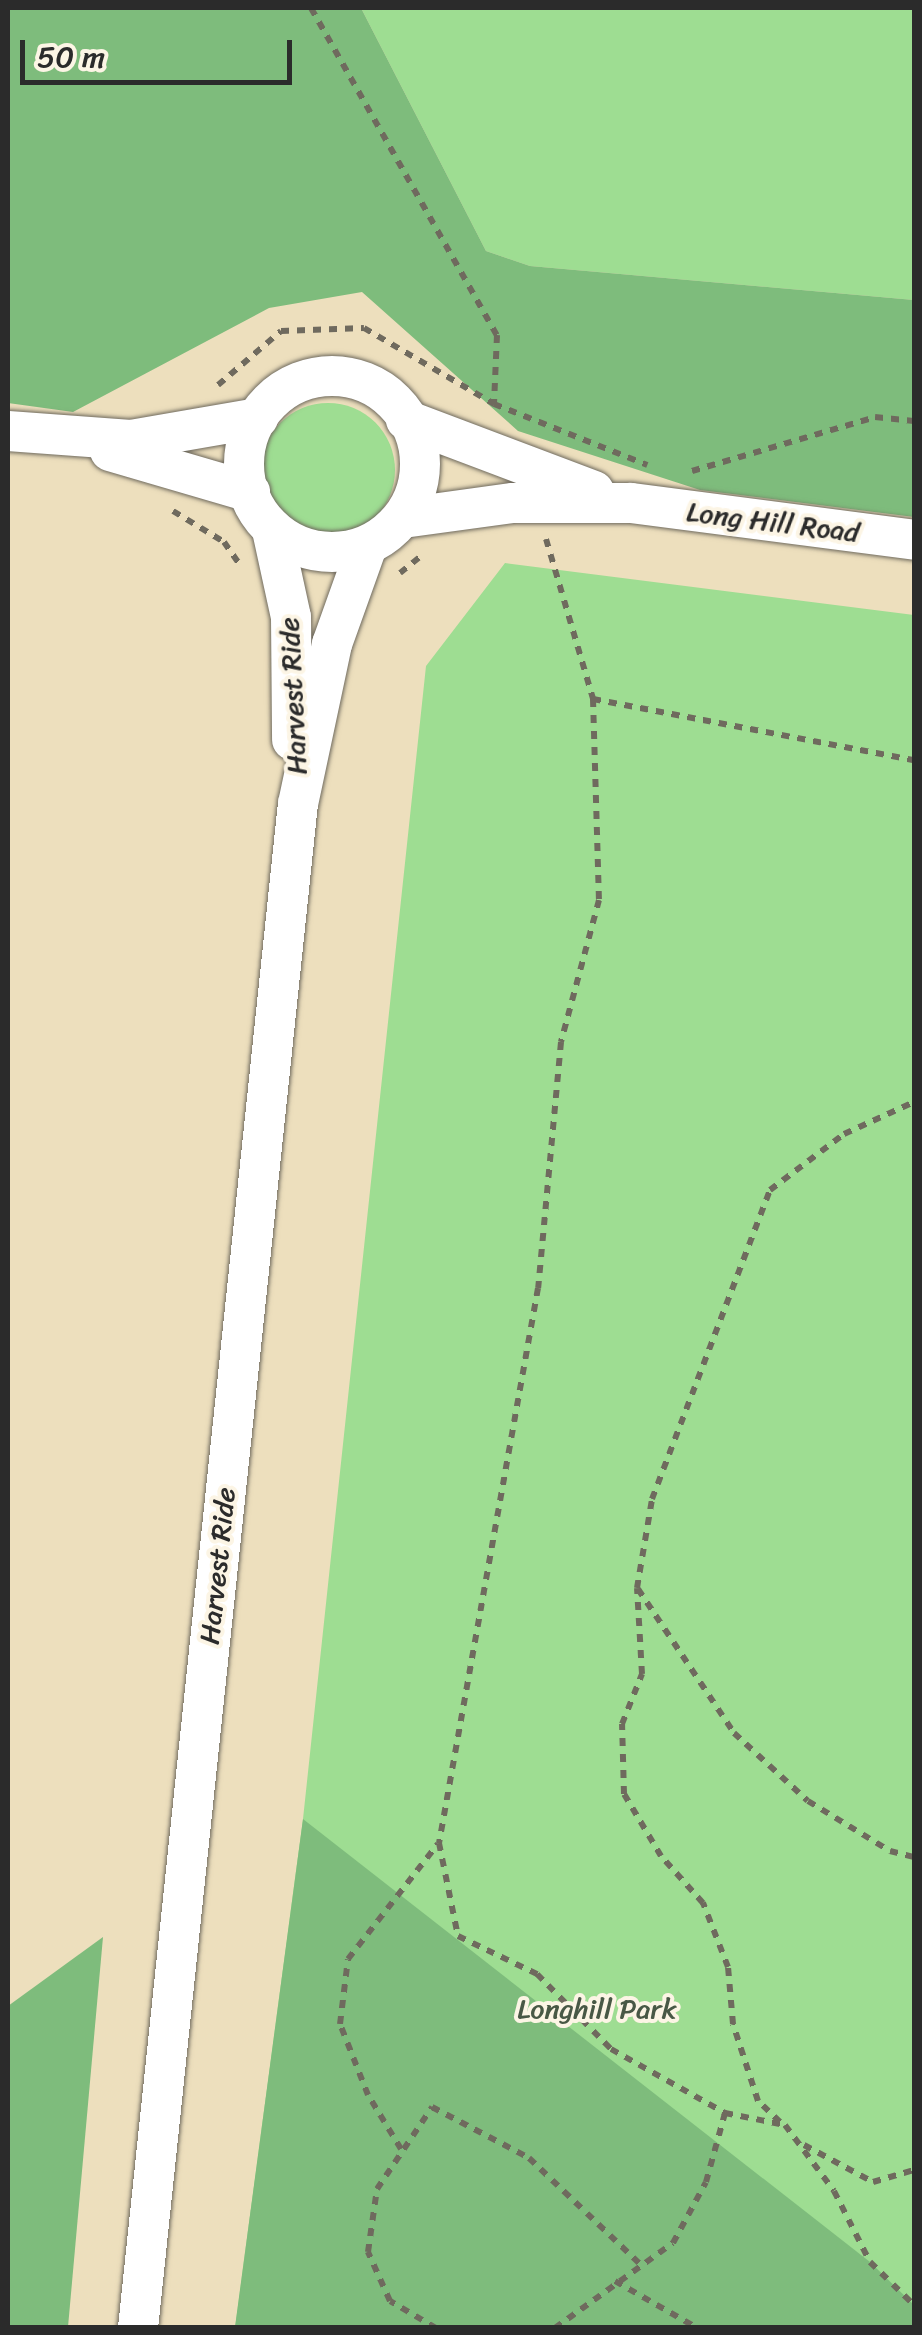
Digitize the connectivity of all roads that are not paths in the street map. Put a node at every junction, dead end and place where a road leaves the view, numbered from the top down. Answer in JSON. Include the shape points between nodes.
{"nodes":[{"id":1,"x":258,"y":418,"type":"junction"},
{"id":2,"x":406,"y":420,"type":"junction"},
{"id":3,"x":8,"y":430,"type":"edge"},
{"id":4,"x":72,"y":439,"type":"junction"},
{"id":5,"x":250,"y":492,"type":"junction"},
{"id":6,"x":631,"y":503,"type":"junction"},
{"id":7,"x":403,"y":518,"type":"junction"},
{"id":8,"x":272,"y":530,"type":"junction"},
{"id":9,"x":914,"y":540,"type":"edge"},
{"id":10,"x":366,"y":546,"type":"junction"},
{"id":11,"x":298,"y":804,"type":"junction"},
{"id":12,"x":138,"y":2328,"type":"edge"}],
"edges":[{"from":1,"to":2,"type":"street","via":[[288,387],[333,375],[379,389]]},
{"from":1,"to":4,"type":"street","via":[[132,440]]},
{"from":1,"to":5,"type":"street","via":[[243,461]]},
{"from":2,"to":6,"type":"street","name":"Long Hill Road"},
{"from":2,"to":7,"type":"street","via":[[416,435],[420,472]]},
{"from":3,"to":4,"type":"street"},
{"from":4,"to":5,"type":"street"},
{"from":5,"to":8,"type":"street"},
{"from":6,"to":7,"type":"street","name":"Long Hill Road","via":[[513,503]]},
{"from":6,"to":9,"type":"street","name":"Long Hill Road"},
{"from":7,"to":10,"type":"street"},
{"from":8,"to":10,"type":"street","via":[[318,552]]},
{"from":8,"to":11,"type":"street","name":"Harvest Ride","via":[[292,617]]},
{"from":10,"to":11,"type":"street","name":"Harvest Ride","via":[[332,644]]},
{"from":11,"to":12,"type":"street","name":"Harvest Ride"}]}
